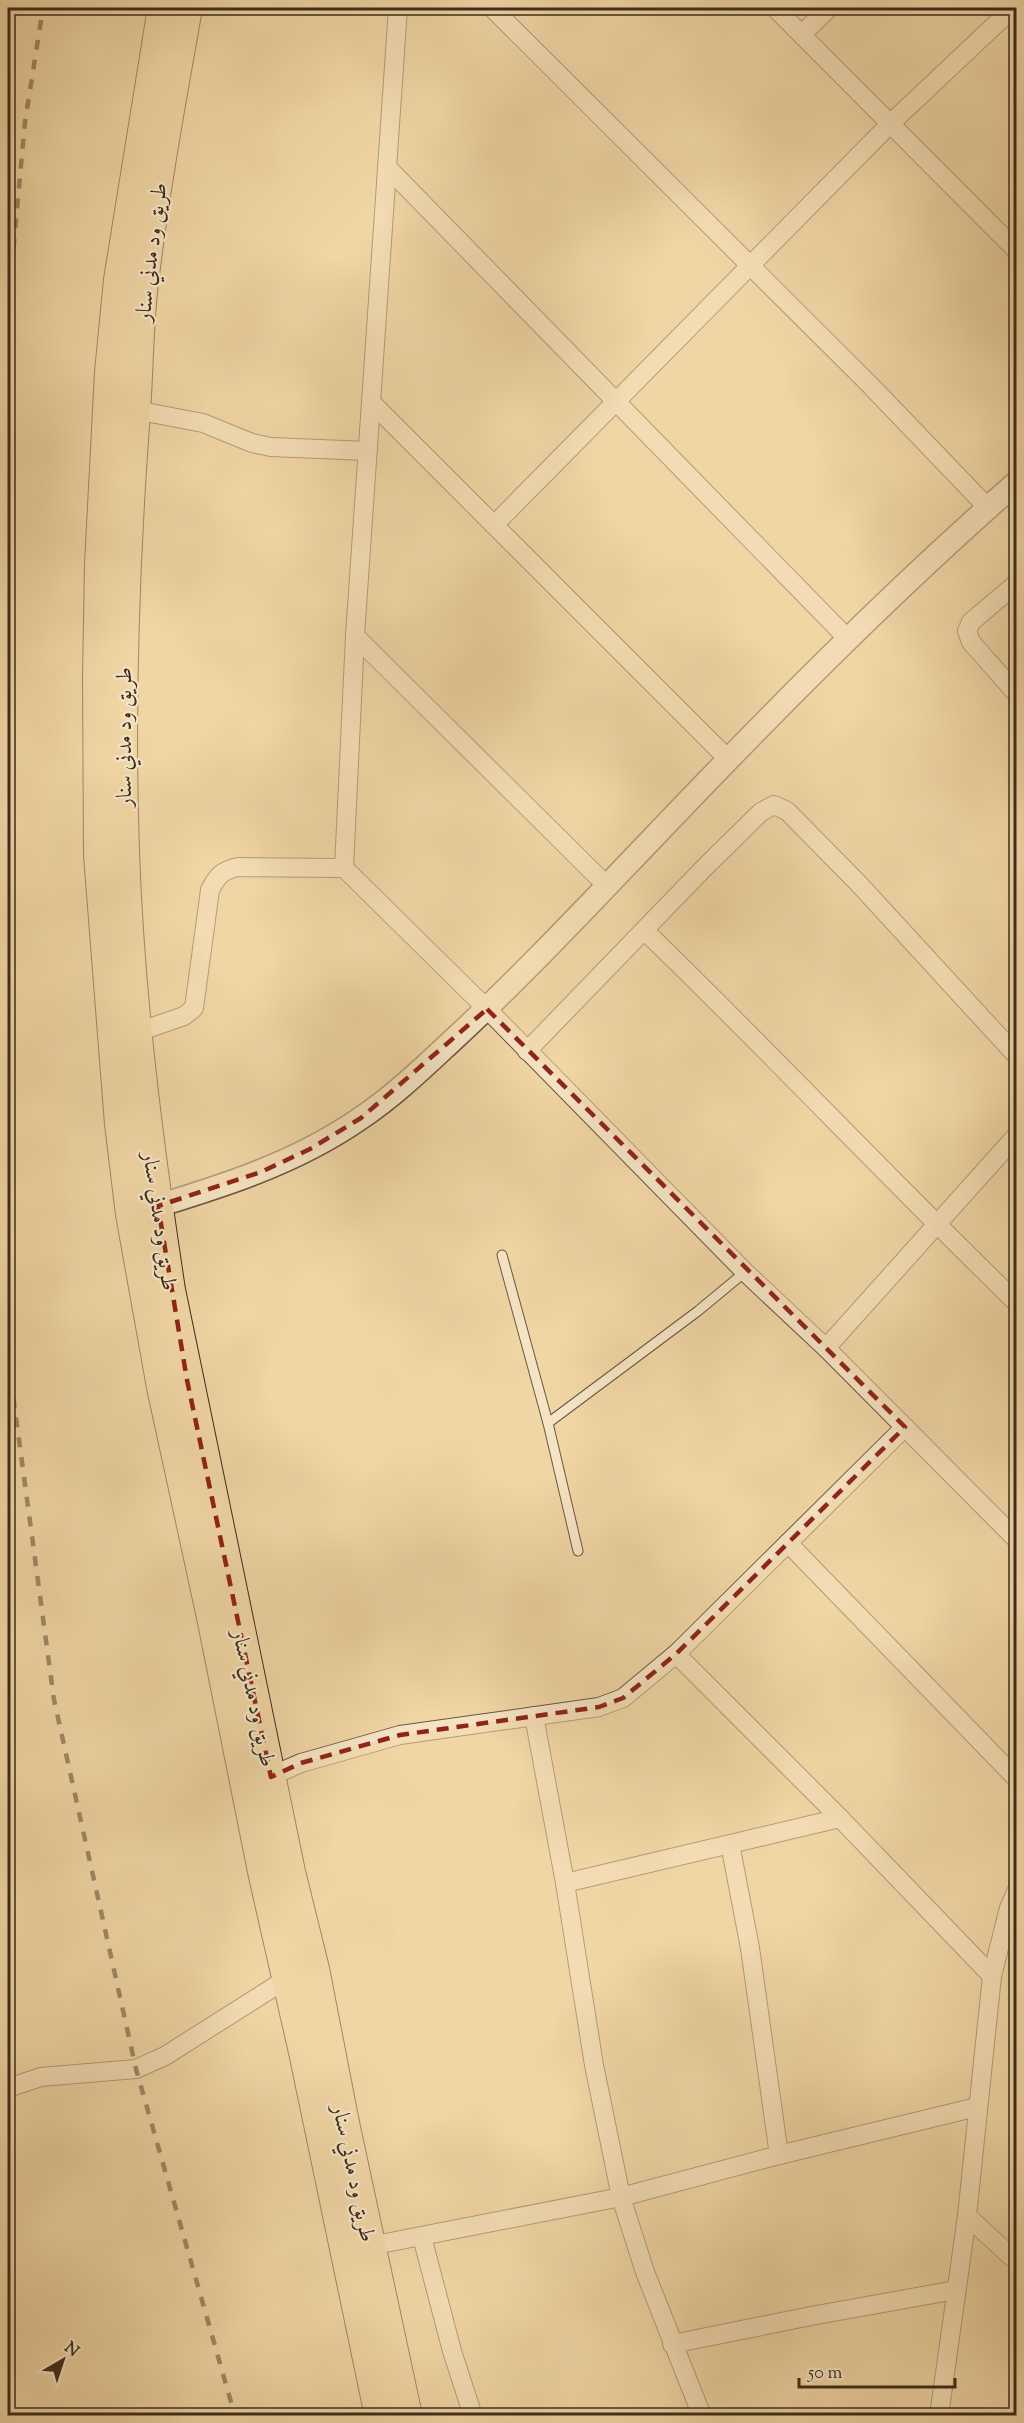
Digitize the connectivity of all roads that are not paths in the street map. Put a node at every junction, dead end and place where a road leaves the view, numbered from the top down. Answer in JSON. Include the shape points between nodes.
{"nodes":[{"id":1,"x":163,"y":8,"type":"edge"},
{"id":2,"x":187,"y":8,"type":"edge"},
{"id":3,"x":398,"y":8,"type":"edge"},
{"id":4,"x":492,"y":8,"type":"edge"},
{"id":5,"x":775,"y":8,"type":"edge"},
{"id":6,"x":829,"y":8,"type":"edge"},
{"id":7,"x":1013,"y":8,"type":"edge"},
{"id":8,"x":802,"y":34,"type":"junction"},
{"id":9,"x":891,"y":123,"type":"junction"},
{"id":10,"x":387,"y":167,"type":"junction"},
{"id":11,"x":1017,"y":250,"type":"edge"},
{"id":12,"x":750,"y":265,"type":"junction"},
{"id":13,"x":371,"y":402,"type":"junction"},
{"id":14,"x":615,"y":402,"type":"junction"},
{"id":15,"x":135,"y":410,"type":"junction"},
{"id":16,"x":368,"y":451,"type":"junction"},
{"id":17,"x":1017,"y":483,"type":"edge"},
{"id":18,"x":988,"y":508,"type":"junction"},
{"id":19,"x":494,"y":525,"type":"junction"},
{"id":20,"x":1017,"y":584,"type":"edge"},
{"id":21,"x":355,"y":636,"type":"junction"},
{"id":22,"x":848,"y":639,"type":"junction"},
{"id":23,"x":1017,"y":693,"type":"edge"},
{"id":24,"x":728,"y":759,"type":"junction"},
{"id":25,"x":344,"y":868,"type":"junction"},
{"id":26,"x":607,"y":886,"type":"junction"},
{"id":27,"x":645,"y":931,"type":"junction"},
{"id":28,"x":487,"y":1009,"type":"junction"},
{"id":29,"x":138,"y":1032,"type":"junction"},
{"id":30,"x":527,"y":1051,"type":"junction"},
{"id":31,"x":1017,"y":1055,"type":"edge"},
{"id":32,"x":1017,"y":1136,"type":"edge"},
{"id":33,"x":144,"y":1210,"type":"junction"},
{"id":34,"x":938,"y":1226,"type":"junction"},
{"id":35,"x":502,"y":1255,"type":"dead end"},
{"id":36,"x":745,"y":1272,"type":"junction"},
{"id":37,"x":1017,"y":1302,"type":"edge"},
{"id":38,"x":826,"y":1348,"type":"junction"},
{"id":39,"x":548,"y":1424,"type":"junction"},
{"id":40,"x":905,"y":1427,"type":"junction"},
{"id":41,"x":1017,"y":1539,"type":"edge"},
{"id":42,"x":788,"y":1543,"type":"junction"},
{"id":43,"x":578,"y":1551,"type":"dead end"},
{"id":44,"x":676,"y":1654,"type":"junction"},
{"id":45,"x":534,"y":1716,"type":"junction"},
{"id":46,"x":1017,"y":1778,"type":"edge"},
{"id":47,"x":259,"y":1782,"type":"junction"},
{"id":48,"x":840,"y":1818,"type":"junction"},
{"id":49,"x":730,"y":1844,"type":"junction"},
{"id":50,"x":565,"y":1882,"type":"junction"},
{"id":51,"x":1016,"y":1893,"type":"edge"},
{"id":52,"x":301,"y":1973,"type":"junction"},
{"id":53,"x":992,"y":1976,"type":"junction"},
{"id":54,"x":8,"y":2088,"type":"edge"},
{"id":55,"x":977,"y":2107,"type":"junction"},
{"id":56,"x":778,"y":2155,"type":"junction"},
{"id":57,"x":621,"y":2197,"type":"junction"},
{"id":58,"x":967,"y":2216,"type":"junction"},
{"id":59,"x":422,"y":2237,"type":"junction"},
{"id":60,"x":370,"y":2246,"type":"junction"},
{"id":61,"x":1017,"y":2261,"type":"edge"},
{"id":62,"x":956,"y":2290,"type":"junction"},
{"id":63,"x":672,"y":2344,"type":"junction"},
{"id":64,"x":380,"y":2415,"type":"edge"},
{"id":65,"x":407,"y":2415,"type":"edge"},
{"id":66,"x":473,"y":2415,"type":"edge"},
{"id":67,"x":702,"y":2415,"type":"edge"},
{"id":68,"x":939,"y":2415,"type":"edge"}],
"edges":[{"from":1,"to":33,"type":"highway","name":"طريق ود مدني سنار","via":[[119,280],[100,564],[99,855],[119,1113]]},
{"from":2,"to":15,"type":"highway","name":"طريق ود مدني سنار","via":[[143,283]]},
{"from":3,"to":10,"type":"street"},
{"from":4,"to":12,"type":"street"},
{"from":5,"to":8,"type":"street"},
{"from":6,"to":8,"type":"street"},
{"from":7,"to":9,"type":"street"},
{"from":8,"to":9,"type":"street"},
{"from":9,"to":11,"type":"street"},
{"from":9,"to":12,"type":"street"},
{"from":10,"to":13,"type":"street"},
{"from":10,"to":14,"type":"street"},
{"from":12,"to":14,"type":"street"},
{"from":12,"to":18,"type":"street"},
{"from":13,"to":16,"type":"street"},
{"from":13,"to":19,"type":"street"},
{"from":14,"to":19,"type":"street"},
{"from":14,"to":22,"type":"street"},
{"from":15,"to":16,"type":"street","via":[[203,423],[271,447]]},
{"from":15,"to":29,"type":"highway","name":"طريق ود مدني سنار","via":[[125,565],[122,763],[124,855]]},
{"from":16,"to":21,"type":"street"},
{"from":17,"to":18,"type":"street"},
{"from":18,"to":22,"type":"street"},
{"from":19,"to":24,"type":"street"},
{"from":20,"to":23,"type":"street","via":[[971,622],[967,631],[971,642]]},
{"from":21,"to":25,"type":"street"},
{"from":21,"to":26,"type":"street"},
{"from":22,"to":24,"type":"street"},
{"from":24,"to":26,"type":"street"},
{"from":25,"to":28,"type":"street"},
{"from":25,"to":29,"type":"street","via":[[226,870],[210,890],[194,1008],[184,1016]]},
{"from":26,"to":28,"type":"street"},
{"from":27,"to":30,"type":"street"},
{"from":27,"to":31,"type":"street","via":[[761,812],[774,805],[787,811],[858,883]]},
{"from":27,"to":34,"type":"street"},
{"from":28,"to":30,"type":"street"},
{"from":28,"to":33,"type":"street","via":[[371,1111],[320,1143],[261,1172]]},
{"from":29,"to":33,"type":"highway","name":"طريق ود مدني سنار"},
{"from":30,"to":36,"type":"street"},
{"from":32,"to":34,"type":"street"},
{"from":33,"to":47,"type":"highway","name":"طريق ود مدني سنار","via":[[187,1380]]},
{"from":34,"to":37,"type":"street"},
{"from":34,"to":38,"type":"street"},
{"from":35,"to":39,"type":"lane"},
{"from":36,"to":38,"type":"street"},
{"from":36,"to":39,"type":"lane"},
{"from":38,"to":40,"type":"street"},
{"from":39,"to":43,"type":"lane"},
{"from":40,"to":41,"type":"street"},
{"from":40,"to":42,"type":"street"},
{"from":42,"to":44,"type":"street"},
{"from":42,"to":46,"type":"street"},
{"from":44,"to":45,"type":"street","via":[[624,1698],[599,1707]]},
{"from":44,"to":48,"type":"street"},
{"from":45,"to":47,"type":"street","via":[[400,1735],[300,1763]]},
{"from":45,"to":50,"type":"street"},
{"from":47,"to":52,"type":"highway","name":"طريق ود مدني سنار","via":[[290,1872]]},
{"from":48,"to":49,"type":"street"},
{"from":48,"to":53,"type":"street"},
{"from":49,"to":50,"type":"street"},
{"from":49,"to":56,"type":"street","via":[[750,1948]]},
{"from":50,"to":57,"type":"street","via":[[594,2065]]},
{"from":51,"to":53,"type":"street"},
{"from":52,"to":54,"type":"street","via":[[165,2056],[136,2069],[41,2077]]},
{"from":52,"to":60,"type":"highway","name":"طريق ود مدني سنار"},
{"from":52,"to":64,"type":"highway","name":"طريق ود مدني سنار"},
{"from":53,"to":55,"type":"street"},
{"from":55,"to":56,"type":"street"},
{"from":55,"to":58,"type":"street"},
{"from":56,"to":57,"type":"street"},
{"from":57,"to":59,"type":"street"},
{"from":57,"to":63,"type":"street"},
{"from":58,"to":61,"type":"street"},
{"from":58,"to":62,"type":"street"},
{"from":59,"to":60,"type":"street"},
{"from":59,"to":66,"type":"street"},
{"from":60,"to":65,"type":"highway","name":"طريق ود مدني سنار"},
{"from":62,"to":63,"type":"street"},
{"from":62,"to":68,"type":"street"},
{"from":63,"to":67,"type":"street"}]}
